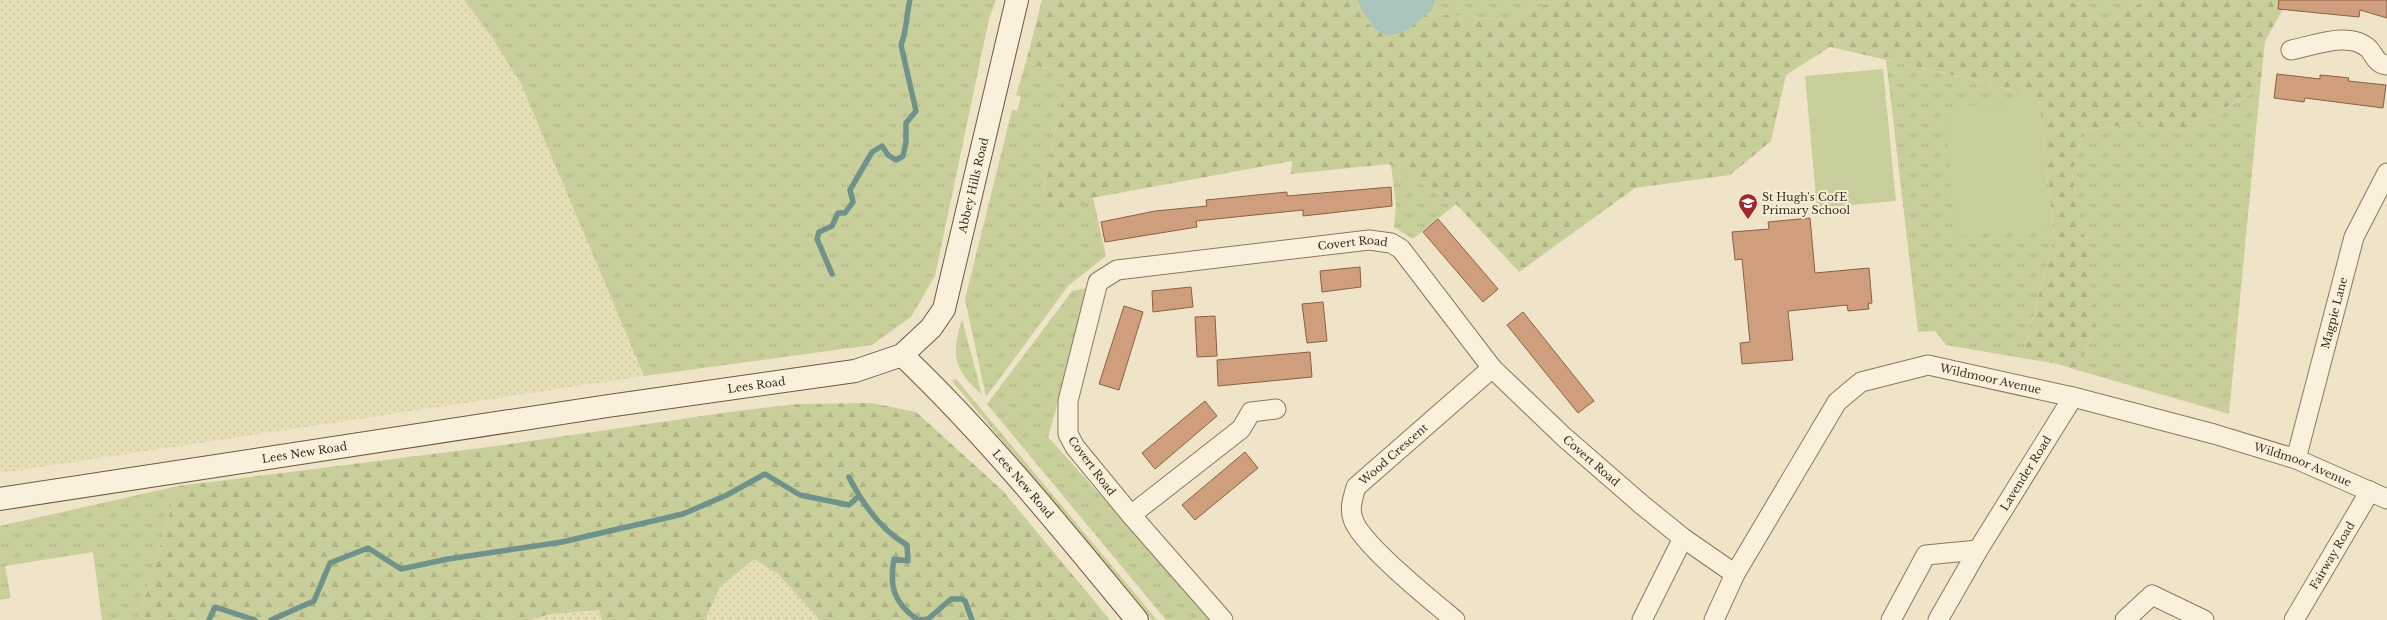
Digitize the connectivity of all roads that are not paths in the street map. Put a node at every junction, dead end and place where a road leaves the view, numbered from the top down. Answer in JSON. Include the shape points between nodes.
{"nodes":[{"id":1,"x":1018,"y":0,"type":"edge"},
{"id":2,"x":2291,"y":50,"type":"dead end"},
{"id":3,"x":2387,"y":65,"type":"edge"},
{"id":4,"x":2387,"y":173,"type":"edge"},
{"id":5,"x":902,"y":355,"type":"junction"},
{"id":6,"x":1492,"y":368,"type":"junction"},
{"id":7,"x":2073,"y":396,"type":"junction"},
{"id":8,"x":608,"y":406,"type":"joint"},
{"id":9,"x":1276,"y":409,"type":"dead end"},
{"id":10,"x":2296,"y":459,"type":"junction"},
{"id":11,"x":2370,"y":491,"type":"junction"},
{"id":12,"x":0,"y":499,"type":"edge"},
{"id":13,"x":2387,"y":499,"type":"edge"},
{"id":14,"x":1131,"y":515,"type":"junction"},
{"id":15,"x":1683,"y":538,"type":"junction"},
{"id":16,"x":1978,"y":550,"type":"junction"},
{"id":17,"x":1735,"y":574,"type":"junction"},
{"id":18,"x":1137,"y":620,"type":"edge"},
{"id":19,"x":1223,"y":620,"type":"edge"},
{"id":20,"x":1455,"y":620,"type":"edge"},
{"id":21,"x":1642,"y":620,"type":"edge"},
{"id":22,"x":1714,"y":620,"type":"edge"},
{"id":23,"x":1891,"y":620,"type":"edge"},
{"id":24,"x":1938,"y":620,"type":"edge"},
{"id":25,"x":2125,"y":620,"type":"edge"},
{"id":26,"x":2204,"y":620,"type":"edge"},
{"id":27,"x":2294,"y":620,"type":"edge"}],
"edges":[{"from":1,"to":5,"type":"main road","name":"Abbey Hills Road","via":[[944,309],[931,328]]},
{"from":2,"to":3,"type":"street","via":[[2354,40],[2369,49],[2375,59]]},
{"from":4,"to":10,"type":"street","name":"Magpie Lane","via":[[2354,236]]},
{"from":5,"to":8,"type":"main road","name":"Lees Road","via":[[856,371]]},
{"from":5,"to":18,"type":"main road","name":"Lees New Road","via":[[945,396]]},
{"from":6,"to":14,"type":"street","name":"Covert Road","via":[[1401,249],[1391,243],[1369,240],[1117,270],[1098,282],[1068,400],[1067,421],[1068,434],[1075,446]]},
{"from":6,"to":15,"type":"street","name":"Covert Road","via":[[1564,437]]},
{"from":6,"to":20,"type":"street","name":"Wood Crescent","via":[[1356,487],[1350,506],[1353,521],[1360,532],[1402,575]]},
{"from":7,"to":10,"type":"street","name":"Wildmoor Avenue"},
{"from":7,"to":16,"type":"street","name":"Lavender Road"},
{"from":7,"to":17,"type":"street","name":"Wildmoor Avenue","via":[[1928,365],[1861,382],[1837,402]]},
{"from":8,"to":12,"type":"main road","name":"Lees New Road"},
{"from":9,"to":14,"type":"street","via":[[1251,412],[1241,429]]},
{"from":10,"to":11,"type":"street","name":"Wildmoor Avenue"},
{"from":11,"to":13,"type":"street","name":"Wildmoor Avenue"},
{"from":11,"to":27,"type":"street","name":"Fairway Road"},
{"from":14,"to":19,"type":"street","name":"Covert Road"},
{"from":15,"to":17,"type":"street","name":"Covert Road"},
{"from":15,"to":21,"type":"street"},
{"from":16,"to":23,"type":"street","via":[[1926,555]]},
{"from":16,"to":24,"type":"street","name":"Lavender Road"},
{"from":17,"to":22,"type":"street","name":"Wildmoor Avenue"},
{"from":25,"to":26,"type":"street","via":[[2152,595]]}]}
